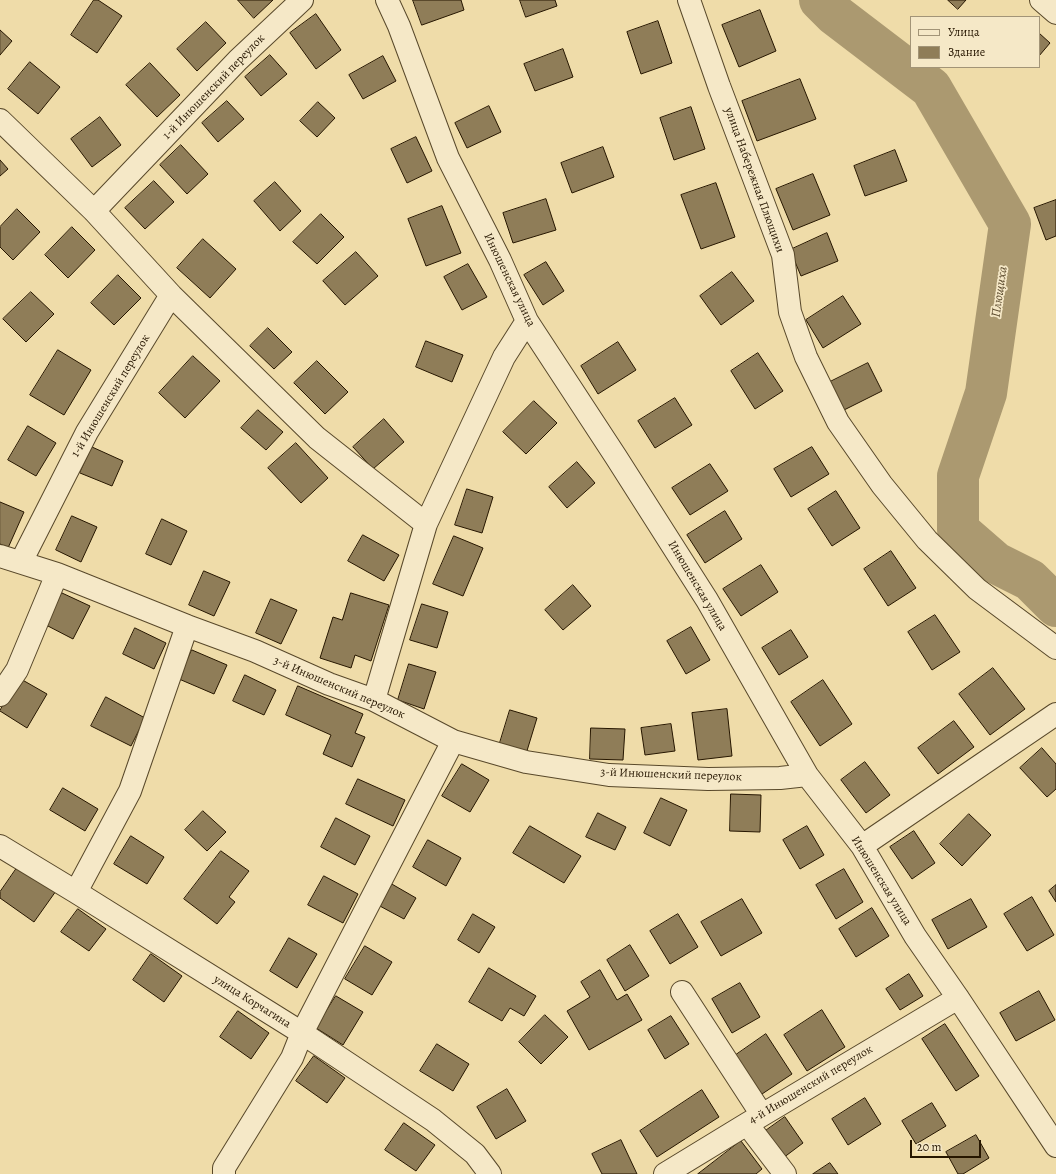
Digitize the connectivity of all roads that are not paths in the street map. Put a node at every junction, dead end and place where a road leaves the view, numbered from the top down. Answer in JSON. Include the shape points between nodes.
{"nodes":[{"id":1,"x":302,"y":0,"type":"edge"},
{"id":2,"x":387,"y":0,"type":"edge"},
{"id":3,"x":689,"y":0,"type":"edge"},
{"id":4,"x":1041,"y":0,"type":"edge"},
{"id":5,"x":1056,"y":13,"type":"edge"},
{"id":6,"x":0,"y":120,"type":"edge"},
{"id":7,"x":94,"y":211,"type":"junction"},
{"id":8,"x":171,"y":295,"type":"junction"},
{"id":9,"x":527,"y":322,"type":"junction"},
{"id":10,"x":426,"y":524,"type":"junction"},
{"id":11,"x":0,"y":556,"type":"edge"},
{"id":12,"x":21,"y":562,"type":"junction"},
{"id":13,"x":57,"y":574,"type":"junction"},
{"id":14,"x":187,"y":626,"type":"junction"},
{"id":15,"x":1056,"y":648,"type":"edge"},
{"id":16,"x":0,"y":695,"type":"edge"},
{"id":17,"x":374,"y":700,"type":"junction"},
{"id":18,"x":1056,"y":714,"type":"edge"},
{"id":19,"x":453,"y":741,"type":"junction"},
{"id":20,"x":807,"y":775,"type":"junction"},
{"id":21,"x":0,"y":846,"type":"edge"},
{"id":22,"x":862,"y":846,"type":"junction"},
{"id":23,"x":76,"y":892,"type":"junction"},
{"id":24,"x":682,"y":992,"type":"dead end"},
{"id":25,"x":958,"y":998,"type":"junction"},
{"id":26,"x":302,"y":1033,"type":"junction"},
{"id":27,"x":754,"y":1119,"type":"junction"},
{"id":28,"x":1056,"y":1146,"type":"edge"},
{"id":29,"x":224,"y":1174,"type":"edge"},
{"id":30,"x":490,"y":1174,"type":"edge"},
{"id":31,"x":665,"y":1174,"type":"edge"},
{"id":32,"x":785,"y":1174,"type":"edge"}],
"edges":[{"from":1,"to":7,"type":"street","name":"1-й Инюшенский переулок","via":[[238,60]]},
{"from":2,"to":9,"type":"street","name":"Инюшенская улица","via":[[448,158],[500,260]]},
{"from":3,"to":15,"type":"street","name":"улица Набережная Плющихи","via":[[783,255],[790,312],[806,357],[838,422],[882,485],[927,540],[977,589]]},
{"from":4,"to":5,"type":"street"},
{"from":6,"to":7,"type":"street"},
{"from":7,"to":8,"type":"street"},
{"from":8,"to":10,"type":"street","via":[[317,438]]},
{"from":8,"to":12,"type":"street","name":"1-й Инюшенский переулок","via":[[87,432]]},
{"from":9,"to":10,"type":"street","via":[[504,357]]},
{"from":9,"to":20,"type":"street","name":"Инюшенская улица","via":[[707,600]]},
{"from":10,"to":17,"type":"street"},
{"from":11,"to":12,"type":"street","name":"3-й Инюшенский переулок"},
{"from":12,"to":13,"type":"street","name":"3-й Инюшенский переулок"},
{"from":13,"to":14,"type":"street","name":"3-й Инюшенский переулок"},
{"from":13,"to":16,"type":"street","via":[[17,670]]},
{"from":14,"to":17,"type":"street","name":"3-й Инюшенский переулок"},
{"from":14,"to":23,"type":"street","via":[[130,791]]},
{"from":17,"to":19,"type":"street","name":"3-й Инюшенский переулок"},
{"from":18,"to":22,"type":"street"},
{"from":19,"to":20,"type":"street","name":"3-й Инюшенский переулок","via":[[526,762],[609,775],[708,779]]},
{"from":19,"to":26,"type":"street"},
{"from":20,"to":22,"type":"street","name":"Инюшенская улица"},
{"from":21,"to":23,"type":"street","name":"улица Корчагина"},
{"from":22,"to":25,"type":"street","name":"Инюшенская улица","via":[[915,936]]},
{"from":23,"to":26,"type":"street","name":"улица Корчагина"},
{"from":24,"to":27,"type":"street"},
{"from":25,"to":27,"type":"street","name":"4-й Инюшенский переулок"},
{"from":25,"to":28,"type":"street","name":"Инюшенская улица"},
{"from":26,"to":29,"type":"street","via":[[292,1058],[224,1168]]},
{"from":26,"to":30,"type":"street","name":"улица Корчагина","via":[[433,1120],[475,1154]]},
{"from":27,"to":31,"type":"street","name":"4-й Инюшенский переулок"},
{"from":27,"to":32,"type":"street"}]}
